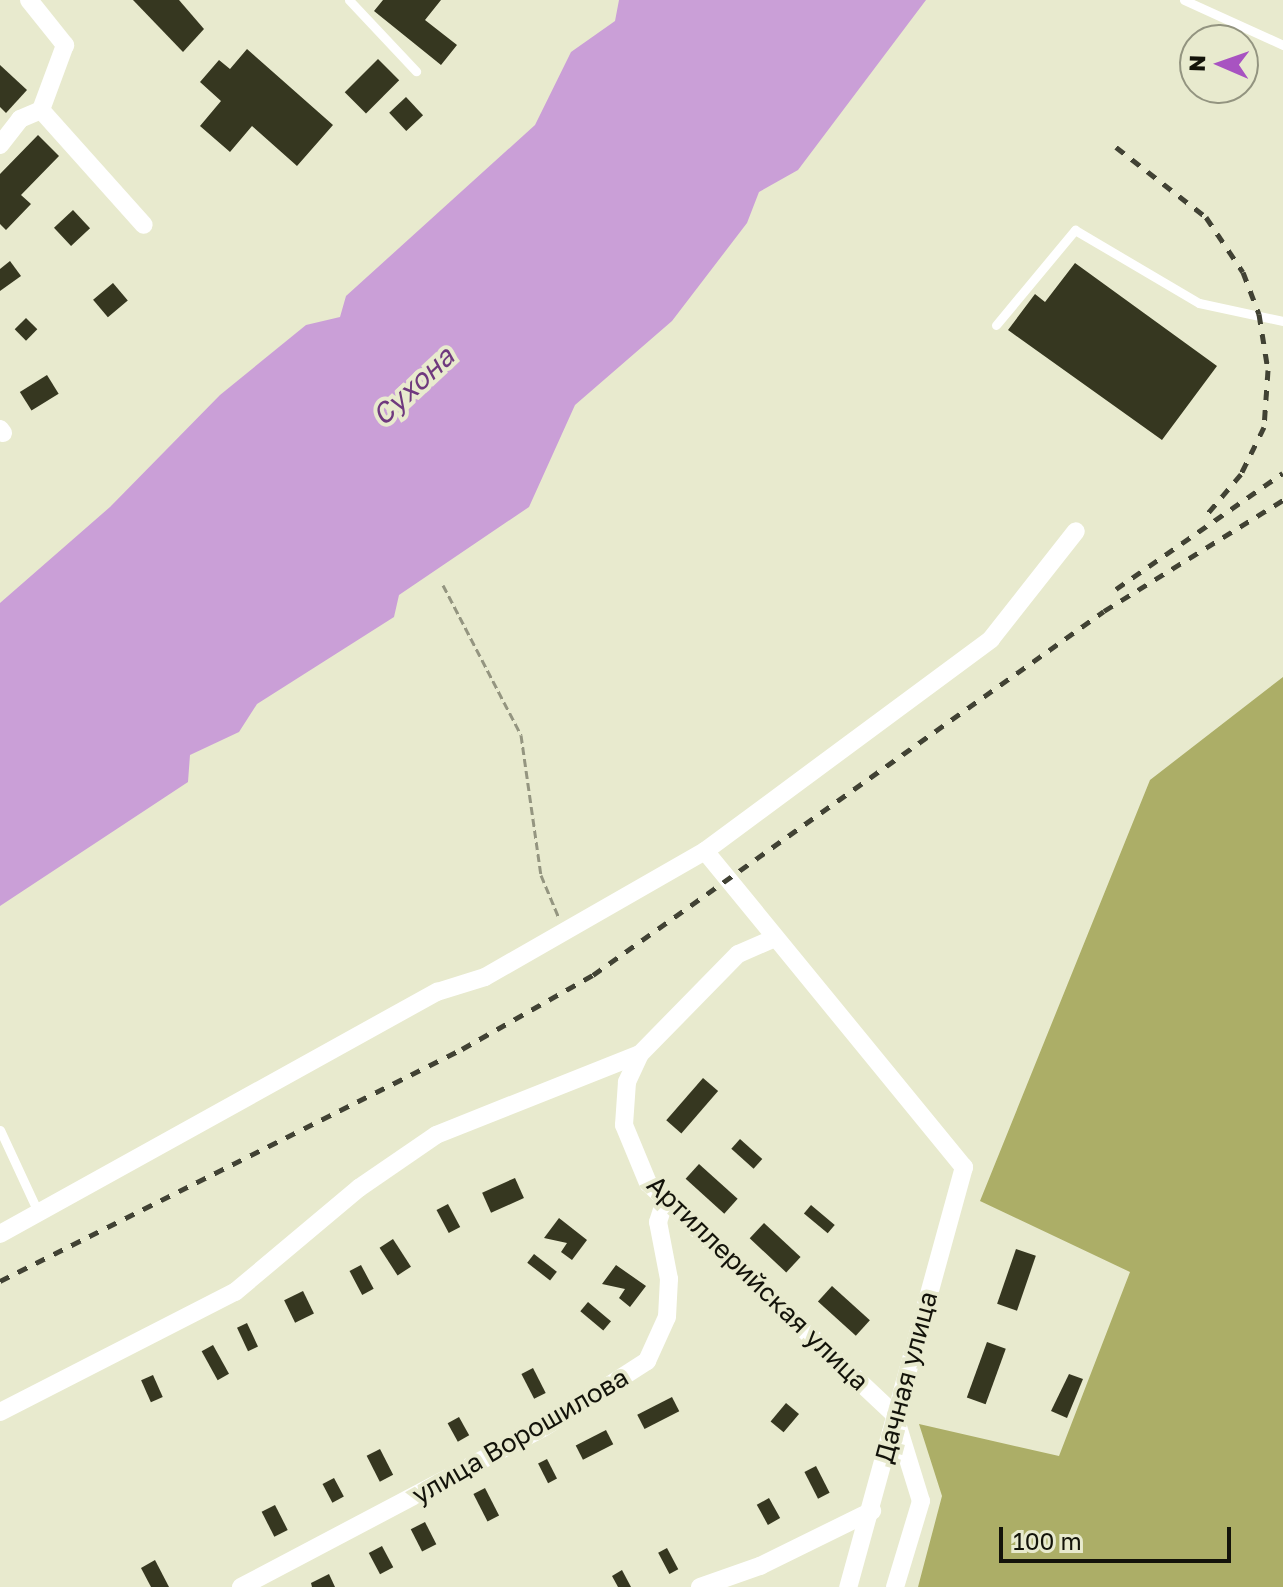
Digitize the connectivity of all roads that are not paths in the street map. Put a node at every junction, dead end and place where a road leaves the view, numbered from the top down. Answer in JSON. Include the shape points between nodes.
{"nodes":[{"id":1,"x":29,"y":0,"type":"edge"},
{"id":2,"x":349,"y":0,"type":"edge"},
{"id":3,"x":1184,"y":0,"type":"edge"},
{"id":4,"x":1283,"y":45,"type":"edge"},
{"id":5,"x":416,"y":71,"type":"dead end"},
{"id":6,"x":41,"y":110,"type":"junction"},
{"id":7,"x":0,"y":145,"type":"edge"},
{"id":8,"x":144,"y":225,"type":"dead end"},
{"id":9,"x":1283,"y":321,"type":"edge"},
{"id":10,"x":996,"y":325,"type":"dead end"},
{"id":11,"x":1076,"y":531,"type":"dead end"},
{"id":12,"x":705,"y":851,"type":"junction"},
{"id":13,"x":775,"y":938,"type":"junction"},
{"id":14,"x":640,"y":1054,"type":"junction"},
{"id":15,"x":0,"y":1130,"type":"edge"},
{"id":16,"x":665,"y":1200,"type":"junction"},
{"id":17,"x":39,"y":1214,"type":"junction"},
{"id":18,"x":0,"y":1234,"type":"edge"},
{"id":19,"x":0,"y":1412,"type":"edge"},
{"id":20,"x":894,"y":1414,"type":"junction"},
{"id":21,"x":872,"y":1511,"type":"junction"},
{"id":22,"x":241,"y":1587,"type":"edge"},
{"id":23,"x":700,"y":1587,"type":"edge"},
{"id":24,"x":848,"y":1587,"type":"edge"},
{"id":25,"x":895,"y":1587,"type":"edge"}],
"edges":[{"from":1,"to":6,"type":"street","via":[[65,45]]},
{"from":2,"to":5,"type":"lane"},
{"from":3,"to":4,"type":"lane"},
{"from":6,"to":7,"type":"street","via":[[20,119]]},
{"from":6,"to":8,"type":"street","via":[[44,121]]},
{"from":9,"to":10,"type":"lane","via":[[1199,303],[1075,230]]},
{"from":11,"to":12,"type":"street","via":[[991,639]]},
{"from":12,"to":13,"type":"street"},
{"from":12,"to":17,"type":"street","via":[[485,977],[437,992]]},
{"from":13,"to":14,"type":"street","name":"Артиллерийская улица","via":[[738,954]]},
{"from":13,"to":20,"type":"street","name":"Дачная улица","via":[[964,1167]]},
{"from":14,"to":16,"type":"street","name":"Артиллерийская улица","via":[[627,1082],[624,1125],[636,1163]]},
{"from":14,"to":19,"type":"street","name":"Артиллерийская улица","via":[[436,1135],[359,1188],[235,1292]]},
{"from":15,"to":17,"type":"lane"},
{"from":16,"to":20,"type":"street","name":"Артиллерийская улица"},
{"from":16,"to":22,"type":"street","name":"улица Ворошилова","via":[[658,1222],[669,1279],[667,1317],[647,1361],[543,1428]]},
{"from":17,"to":18,"type":"street"},
{"from":20,"to":21,"type":"street","name":"Дачная улица"},
{"from":20,"to":25,"type":"street","via":[[921,1501]]},
{"from":21,"to":23,"type":"street","via":[[760,1566]]},
{"from":21,"to":24,"type":"street","name":"Дачная улица"}]}
